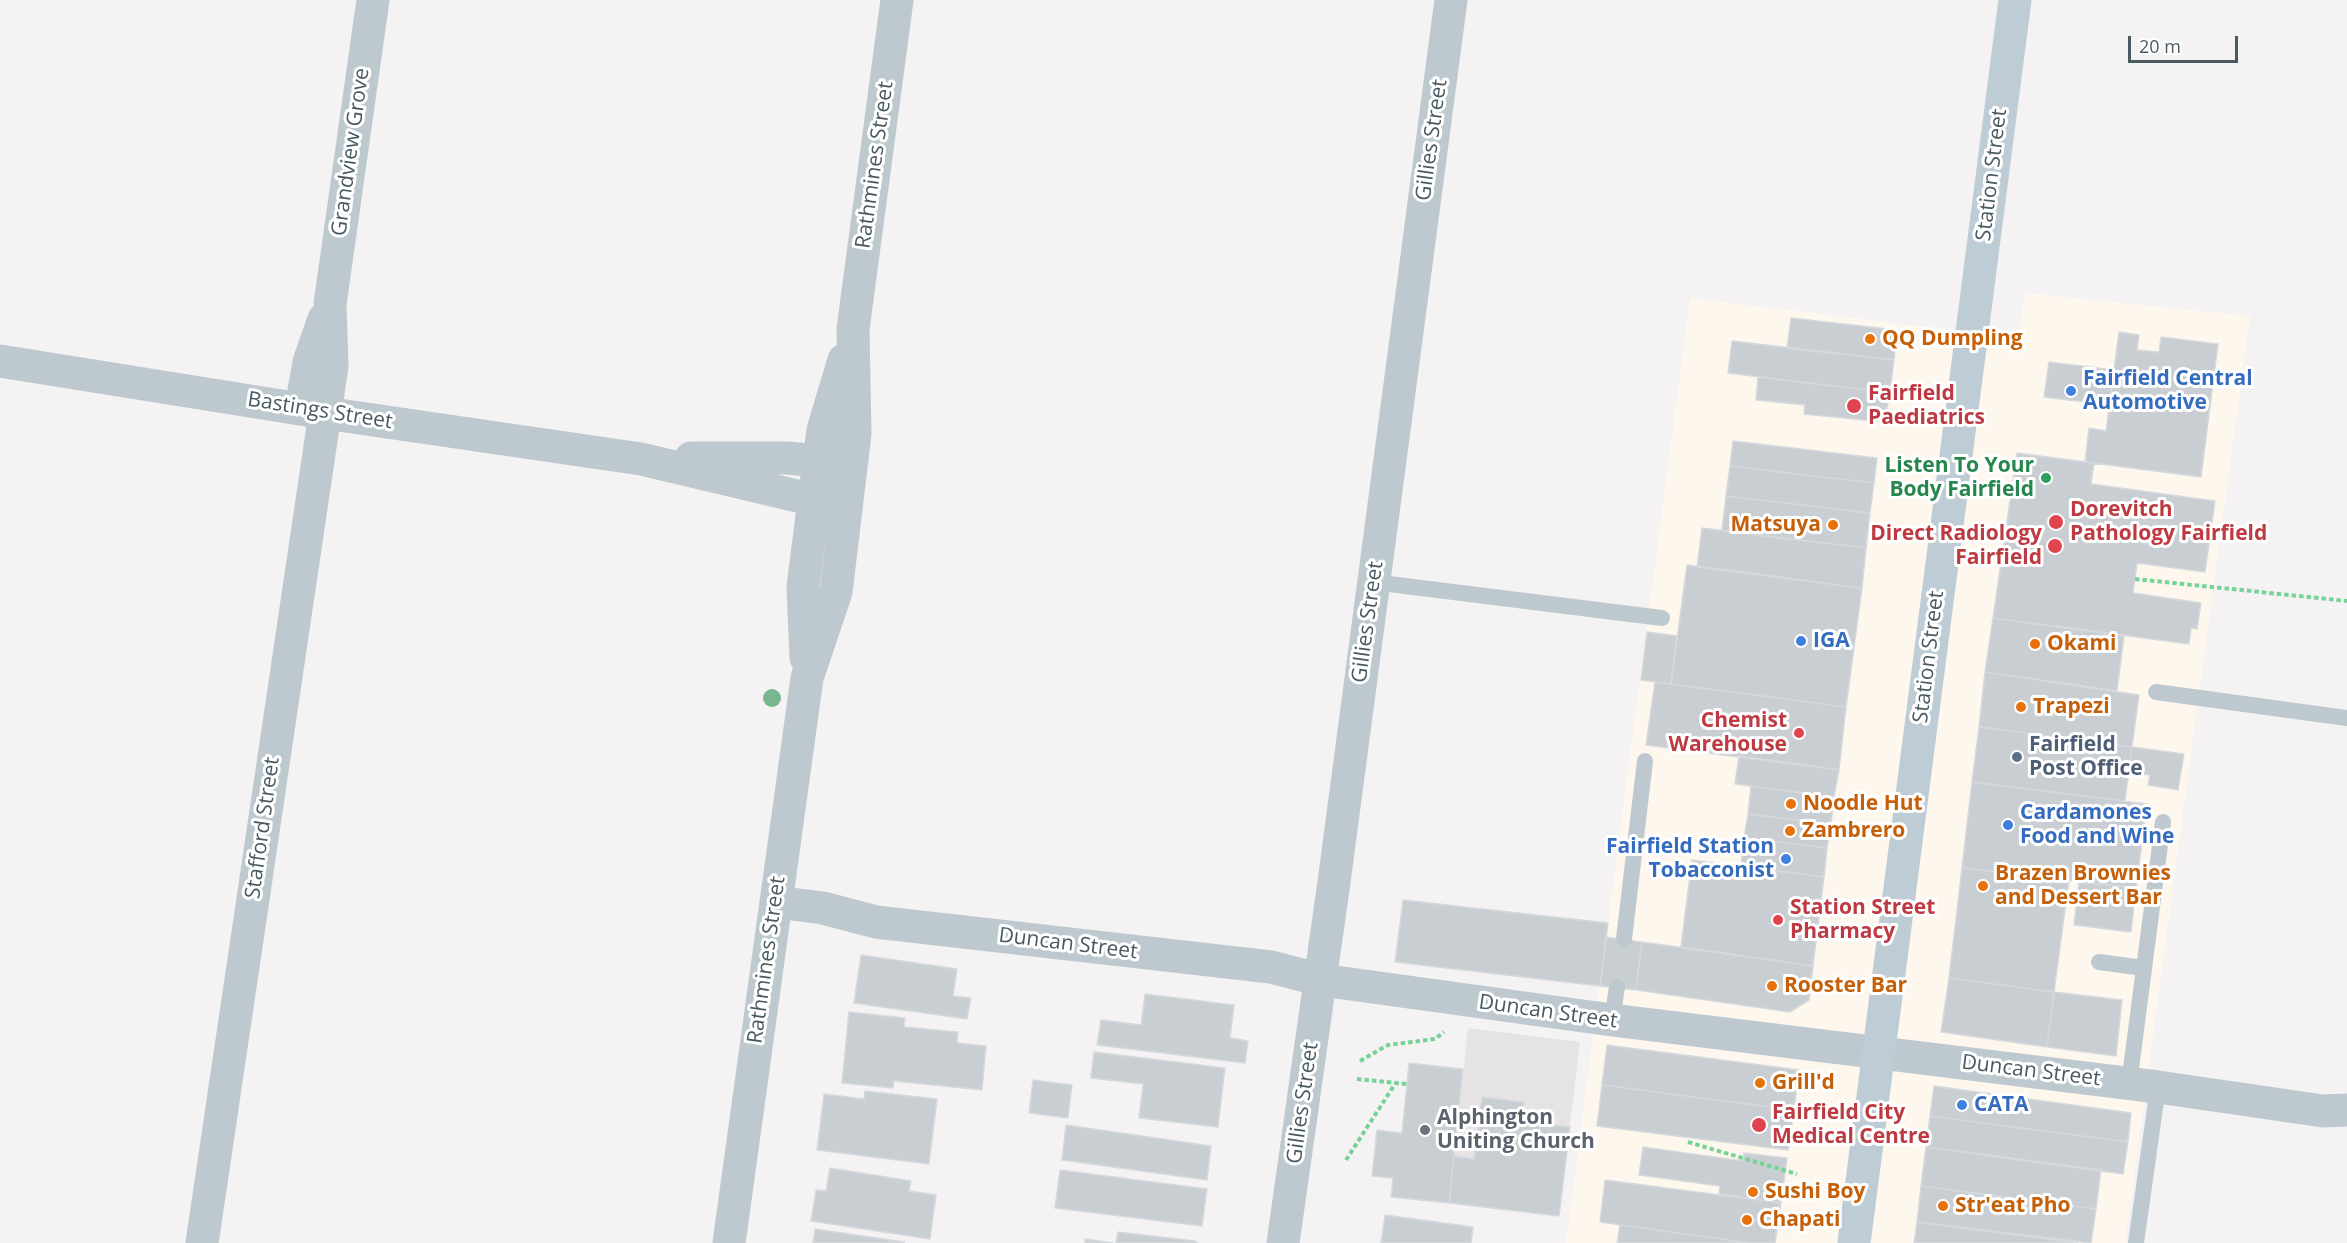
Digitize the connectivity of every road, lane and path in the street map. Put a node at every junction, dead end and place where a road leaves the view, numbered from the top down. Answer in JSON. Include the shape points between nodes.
{"nodes":[{"id":1,"x":373,"y":0,"type":"edge"},
{"id":2,"x":897,"y":0,"type":"edge"},
{"id":3,"x":1451,"y":0,"type":"edge"},
{"id":4,"x":2014,"y":0,"type":"edge"},
{"id":5,"x":853,"y":329,"type":"junction"},
{"id":6,"x":0,"y":361,"type":"edge"},
{"id":7,"x":313,"y":410,"type":"junction"},
{"id":8,"x":641,"y":459,"type":"junction"},
{"id":9,"x":819,"y":461,"type":"junction"},
{"id":10,"x":852,"y":464,"type":"junction"},
{"id":11,"x":814,"y":500,"type":"junction"},
{"id":12,"x":846,"y":504,"type":"junction"},
{"id":13,"x":1987,"y":556,"type":"dead end"},
{"id":14,"x":2001,"y":558,"type":"dead end"},
{"id":15,"x":2135,"y":579,"type":"dead end"},
{"id":16,"x":1373,"y":582,"type":"junction"},
{"id":17,"x":2347,"y":601,"type":"edge"},
{"id":18,"x":1662,"y":618,"type":"dead end"},
{"id":19,"x":807,"y":678,"type":"junction"},
{"id":20,"x":2156,"y":692,"type":"dead end"},
{"id":21,"x":2347,"y":718,"type":"edge"},
{"id":22,"x":1646,"y":760,"type":"dead end"},
{"id":23,"x":2163,"y":822,"type":"dead end"},
{"id":24,"x":776,"y":902,"type":"junction"},
{"id":25,"x":1624,"y":939,"type":"dead end"},
{"id":26,"x":2099,"y":962,"type":"dead end"},
{"id":27,"x":2144,"y":968,"type":"junction"},
{"id":28,"x":1321,"y":980,"type":"junction"},
{"id":29,"x":1617,"y":987,"type":"dead end"},
{"id":30,"x":1612,"y":1020,"type":"junction"},
{"id":31,"x":1449,"y":1027,"type":"dead end"},
{"id":32,"x":1878,"y":1053,"type":"junction"},
{"id":33,"x":1360,"y":1061,"type":"dead end"},
{"id":34,"x":1357,"y":1079,"type":"dead end"},
{"id":35,"x":1395,"y":1083,"type":"junction"},
{"id":36,"x":1407,"y":1084,"type":"dead end"},
{"id":37,"x":2144,"y":1085,"type":"junction"},
{"id":38,"x":2339,"y":1114,"type":"edge"},
{"id":39,"x":1688,"y":1142,"type":"dead end"},
{"id":40,"x":1346,"y":1160,"type":"dead end"},
{"id":41,"x":1797,"y":1174,"type":"dead end"},
{"id":42,"x":202,"y":1243,"type":"edge"},
{"id":43,"x":729,"y":1243,"type":"edge"},
{"id":44,"x":1283,"y":1243,"type":"edge"},
{"id":45,"x":1854,"y":1243,"type":"edge"},
{"id":46,"x":2136,"y":1243,"type":"edge"}],
"edges":[{"from":1,"to":7,"type":"street","name":"Grandview Grove","via":[[330,304],[332,366]]},
{"from":2,"to":5,"type":"street","name":"Rathmines Street"},
{"from":3,"to":16,"type":"street","name":"Gillies Street"},
{"from":4,"to":32,"type":"main road","name":"Station Street"},
{"from":5,"to":9,"type":"street","name":"Rathmines Street","via":[[823,430]]},
{"from":5,"to":10,"type":"street","name":"Rathmines Street"},
{"from":6,"to":7,"type":"street","name":"Bastings Street"},
{"from":7,"to":8,"type":"street","name":"Bastings Street"},
{"from":7,"to":42,"type":"street","name":"Stafford Street"},
{"from":8,"to":9,"type":"street","name":"Bastings Street"},
{"from":8,"to":11,"type":"street","name":"Bastings Street"},
{"from":9,"to":10,"type":"street","name":"Bastings Street"},
{"from":9,"to":11,"type":"street","name":"Rathmines Street"},
{"from":10,"to":12,"type":"street","name":"Rathmines Street"},
{"from":11,"to":12,"type":"street","name":"Bastings Street"},
{"from":11,"to":19,"type":"street","name":"Rathmines Street","via":[[803,587]]},
{"from":12,"to":19,"type":"street","name":"Rathmines Street","via":[[836,592]]},
{"from":13,"to":14,"type":"path"},
{"from":15,"to":17,"type":"path"},
{"from":16,"to":18,"type":"lane"},
{"from":16,"to":28,"type":"street","name":"Gillies Street"},
{"from":19,"to":24,"type":"street","name":"Rathmines Street"},
{"from":20,"to":21,"type":"lane"},
{"from":22,"to":25,"type":"lane"},
{"from":23,"to":27,"type":"lane"},
{"from":24,"to":28,"type":"street","name":"Duncan Street","via":[[823,908],[876,922],[1271,967]]},
{"from":24,"to":43,"type":"street","name":"Rathmines Street"},
{"from":26,"to":27,"type":"lane"},
{"from":27,"to":37,"type":"lane"},
{"from":28,"to":30,"type":"street","name":"Duncan Street"},
{"from":28,"to":44,"type":"street","name":"Gillies Street"},
{"from":29,"to":30,"type":"lane"},
{"from":30,"to":32,"type":"street","name":"Duncan Street"},
{"from":31,"to":33,"type":"path","via":[[1436,1039],[1388,1045]]},
{"from":32,"to":37,"type":"street","name":"Duncan Street"},
{"from":32,"to":45,"type":"main road","name":"Station Street"},
{"from":34,"to":35,"type":"path"},
{"from":35,"to":36,"type":"path"},
{"from":35,"to":40,"type":"path"},
{"from":37,"to":38,"type":"street","name":"Duncan Street"},
{"from":37,"to":46,"type":"lane"},
{"from":39,"to":41,"type":"path"}]}
